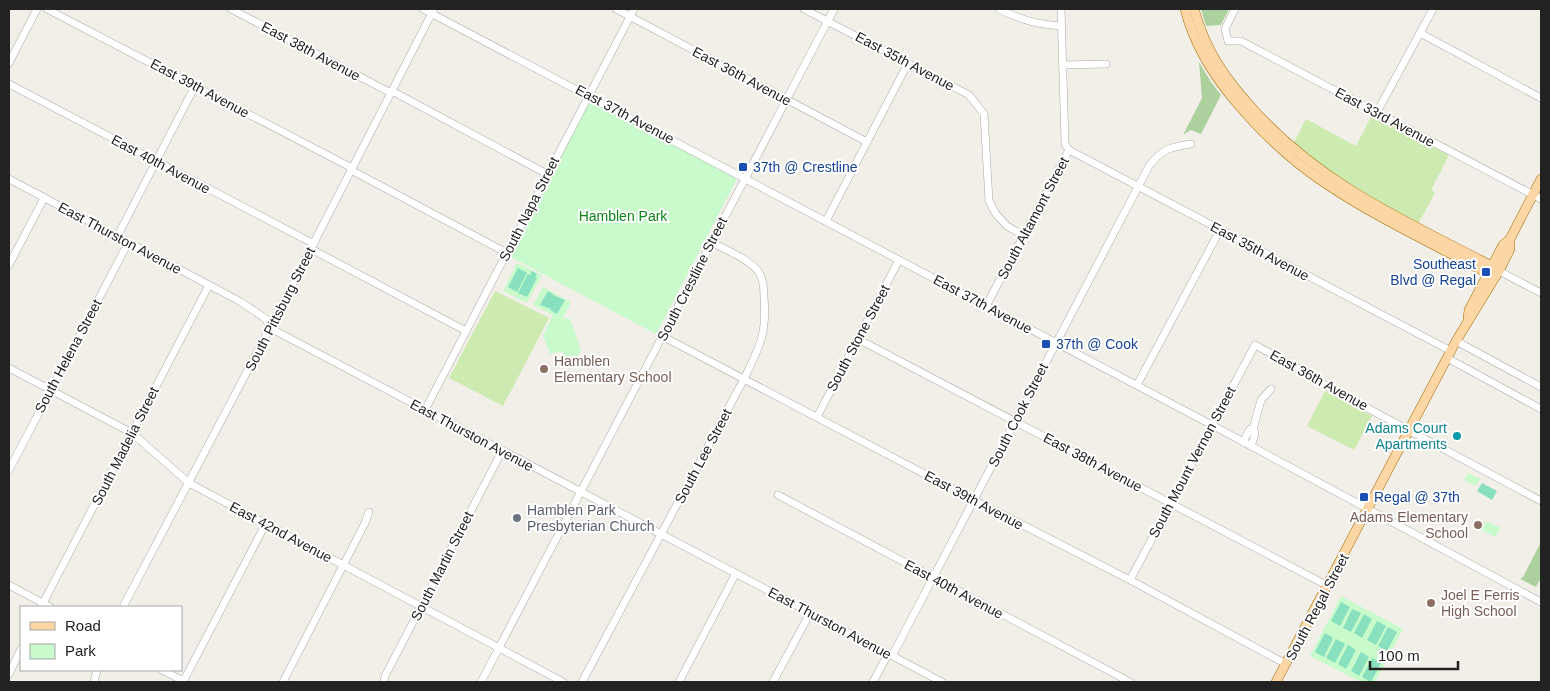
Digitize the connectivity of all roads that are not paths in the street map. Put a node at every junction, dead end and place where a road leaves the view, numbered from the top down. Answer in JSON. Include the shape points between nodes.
{"nodes":[{"id":1,"x":37,"y":9,"type":"edge"},
{"id":2,"x":47,"y":9,"type":"edge"},
{"id":3,"x":423,"y":9,"type":"edge"},
{"id":4,"x":616,"y":9,"type":"edge"},
{"id":5,"x":634,"y":9,"type":"edge"},
{"id":6,"x":804,"y":9,"type":"edge"},
{"id":7,"x":834,"y":9,"type":"edge"},
{"id":8,"x":999,"y":9,"type":"edge"},
{"id":9,"x":1061,"y":9,"type":"edge"},
{"id":10,"x":1186,"y":9,"type":"edge"},
{"id":11,"x":1194,"y":9,"type":"edge"},
{"id":12,"x":1235,"y":9,"type":"edge"},
{"id":13,"x":1433,"y":9,"type":"edge"},
{"id":14,"x":234,"y":10,"type":"edge"},
{"id":15,"x":433,"y":11,"type":"edge"},
{"id":16,"x":630,"y":16,"type":"junction"},
{"id":17,"x":827,"y":21,"type":"junction"},
{"id":18,"x":1061,"y":26,"type":"junction"},
{"id":19,"x":1420,"y":33,"type":"junction"},
{"id":20,"x":908,"y":62,"type":"junction"},
{"id":21,"x":9,"y":63,"type":"edge"},
{"id":22,"x":1106,"y":64,"type":"dead end"},
{"id":23,"x":1063,"y":65,"type":"junction"},
{"id":24,"x":9,"y":84,"type":"edge"},
{"id":25,"x":195,"y":86,"type":"junction"},
{"id":26,"x":391,"y":92,"type":"junction"},
{"id":27,"x":588,"y":95,"type":"junction"},
{"id":28,"x":1541,"y":98,"type":"edge"},
{"id":29,"x":786,"y":99,"type":"junction"},
{"id":30,"x":1377,"y":112,"type":"junction"},
{"id":31,"x":867,"y":142,"type":"junction"},
{"id":32,"x":1191,"y":144,"type":"dead end"},
{"id":33,"x":1070,"y":150,"type":"junction"},
{"id":34,"x":156,"y":162,"type":"junction"},
{"id":35,"x":351,"y":169,"type":"junction"},
{"id":36,"x":547,"y":174,"type":"junction"},
{"id":37,"x":745,"y":178,"type":"junction"},
{"id":38,"x":9,"y":179,"type":"edge"},
{"id":39,"x":1541,"y":179,"type":"edge"},
{"id":40,"x":1139,"y":185,"type":"junction"},
{"id":41,"x":1537,"y":196,"type":"edge"},
{"id":42,"x":44,"y":198,"type":"junction"},
{"id":43,"x":826,"y":221,"type":"junction"},
{"id":44,"x":1220,"y":230,"type":"junction"},
{"id":45,"x":1023,"y":235,"type":"junction"},
{"id":46,"x":117,"y":237,"type":"junction"},
{"id":47,"x":1510,"y":239,"type":"junction"},
{"id":48,"x":128,"y":242,"type":"junction"},
{"id":49,"x":711,"y":242,"type":"junction"},
{"id":50,"x":312,"y":246,"type":"junction"},
{"id":51,"x":507,"y":253,"type":"junction"},
{"id":52,"x":899,"y":260,"type":"junction"},
{"id":53,"x":9,"y":262,"type":"edge"},
{"id":54,"x":1494,"y":272,"type":"junction"},
{"id":55,"x":209,"y":285,"type":"junction"},
{"id":56,"x":1541,"y":293,"type":"edge"},
{"id":57,"x":986,"y":306,"type":"junction"},
{"id":58,"x":270,"y":328,"type":"junction"},
{"id":59,"x":466,"y":331,"type":"junction"},
{"id":60,"x":662,"y":336,"type":"junction"},
{"id":61,"x":858,"y":339,"type":"junction"},
{"id":62,"x":1456,"y":341,"type":"junction"},
{"id":63,"x":1056,"y":342,"type":"junction"},
{"id":64,"x":1255,"y":345,"type":"joint"},
{"id":65,"x":1449,"y":355,"type":"junction"},
{"id":66,"x":9,"y":368,"type":"edge"},
{"id":67,"x":744,"y":378,"type":"junction"},
{"id":68,"x":1137,"y":386,"type":"junction"},
{"id":69,"x":1541,"y":387,"type":"edge"},
{"id":70,"x":1272,"y":389,"type":"dead end"},
{"id":71,"x":50,"y":390,"type":"junction"},
{"id":72,"x":1541,"y":408,"type":"edge"},
{"id":73,"x":425,"y":410,"type":"junction"},
{"id":74,"x":817,"y":417,"type":"junction"},
{"id":75,"x":1015,"y":420,"type":"junction"},
{"id":76,"x":1212,"y":425,"type":"junction"},
{"id":77,"x":1253,"y":429,"type":"junction"},
{"id":78,"x":1409,"y":430,"type":"junction"},
{"id":79,"x":132,"y":433,"type":"junction"},
{"id":80,"x":1243,"y":442,"type":"junction"},
{"id":81,"x":1250,"y":446,"type":"junction"},
{"id":82,"x":502,"y":451,"type":"junction"},
{"id":83,"x":9,"y":470,"type":"edge"},
{"id":84,"x":189,"y":482,"type":"junction"},
{"id":85,"x":580,"y":492,"type":"junction"},
{"id":86,"x":778,"y":495,"type":"dead end"},
{"id":87,"x":974,"y":500,"type":"junction"},
{"id":88,"x":1541,"y":501,"type":"edge"},
{"id":89,"x":1171,"y":503,"type":"junction"},
{"id":90,"x":1369,"y":509,"type":"junction"},
{"id":91,"x":369,"y":512,"type":"dead end"},
{"id":92,"x":266,"y":525,"type":"junction"},
{"id":93,"x":662,"y":534,"type":"junction"},
{"id":94,"x":344,"y":565,"type":"junction"},
{"id":95,"x":736,"y":573,"type":"junction"},
{"id":96,"x":932,"y":578,"type":"junction"},
{"id":97,"x":1130,"y":580,"type":"junction"},
{"id":98,"x":9,"y":586,"type":"edge"},
{"id":99,"x":1328,"y":586,"type":"junction"},
{"id":100,"x":1541,"y":602,"type":"edge"},
{"id":101,"x":45,"y":606,"type":"edge"},
{"id":102,"x":125,"y":606,"type":"edge"},
{"id":103,"x":422,"y":606,"type":"junction"},
{"id":104,"x":810,"y":613,"type":"junction"},
{"id":105,"x":499,"y":648,"type":"junction"},
{"id":106,"x":20,"y":651,"type":"edge"},
{"id":107,"x":890,"y":655,"type":"junction"},
{"id":108,"x":1286,"y":664,"type":"junction"},
{"id":109,"x":164,"y":671,"type":"edge"},
{"id":110,"x":9,"y":674,"type":"edge"},
{"id":111,"x":183,"y":682,"type":"edge"},
{"id":112,"x":283,"y":682,"type":"edge"},
{"id":113,"x":384,"y":682,"type":"edge"},
{"id":114,"x":481,"y":682,"type":"edge"},
{"id":115,"x":563,"y":682,"type":"edge"},
{"id":116,"x":582,"y":682,"type":"edge"},
{"id":117,"x":679,"y":682,"type":"edge"},
{"id":118,"x":773,"y":682,"type":"edge"},
{"id":119,"x":873,"y":682,"type":"edge"},
{"id":120,"x":942,"y":682,"type":"edge"},
{"id":121,"x":1130,"y":682,"type":"edge"},
{"id":122,"x":1276,"y":682,"type":"edge"}],
"edges":[{"from":1,"to":21,"type":"street"},
{"from":2,"to":25,"type":"street","name":"East 39th Avenue"},
{"from":3,"to":15,"type":"street","name":"East 37th Avenue"},
{"from":4,"to":16,"type":"street","name":"East 36th Avenue"},
{"from":5,"to":16,"type":"street","name":"South Napa Street"},
{"from":6,"to":17,"type":"street","name":"East 35th Avenue"},
{"from":7,"to":17,"type":"street","name":"South Crestline Street"},
{"from":8,"to":18,"type":"street","via":[[1039,25]]},
{"from":9,"to":18,"type":"street","name":"South Altamont Street"},
{"from":10,"to":54,"type":"main road","via":[[1198,48],[1220,84],[1282,150],[1355,202]]},
{"from":11,"to":54,"type":"main road","via":[[1214,60],[1263,121],[1288,145],[1364,199]]},
{"from":12,"to":30,"type":"street","name":"East 33rd Avenue","via":[[1225,29],[1228,41],[1241,41]]},
{"from":13,"to":19,"type":"street"},
{"from":14,"to":26,"type":"street","name":"East 38th Avenue"},
{"from":15,"to":26,"type":"street","name":"South Pittsburg Street"},
{"from":15,"to":27,"type":"street","name":"East 37th Avenue"},
{"from":16,"to":27,"type":"street","name":"South Napa Street"},
{"from":16,"to":29,"type":"street","name":"East 36th Avenue"},
{"from":17,"to":20,"type":"street","name":"East 35th Avenue"},
{"from":17,"to":29,"type":"street","name":"South Crestline Street"},
{"from":18,"to":23,"type":"street","name":"South Altamont Street"},
{"from":19,"to":28,"type":"street"},
{"from":19,"to":30,"type":"street"},
{"from":20,"to":31,"type":"street"},
{"from":20,"to":45,"type":"street","name":"East 35th Avenue","via":[[969,95],[984,114],[989,201],[1007,226]]},
{"from":22,"to":23,"type":"street"},
{"from":23,"to":33,"type":"street","name":"South Altamont Street","via":[[1065,144]]},
{"from":24,"to":34,"type":"street","name":"East 40th Avenue"},
{"from":25,"to":34,"type":"street"},
{"from":25,"to":35,"type":"street","name":"East 39th Avenue"},
{"from":26,"to":35,"type":"street","name":"South Pittsburg Street"},
{"from":26,"to":36,"type":"street","name":"East 38th Avenue"},
{"from":27,"to":36,"type":"street","name":"South Napa Street"},
{"from":27,"to":37,"type":"street","name":"East 37th Avenue"},
{"from":29,"to":31,"type":"street","name":"East 36th Avenue"},
{"from":29,"to":37,"type":"street","name":"South Crestline Street"},
{"from":30,"to":41,"type":"street","name":"East 33rd Avenue"},
{"from":31,"to":43,"type":"street"},
{"from":32,"to":40,"type":"street","name":"South Cook Street","via":[[1172,147],[1158,154]]},
{"from":33,"to":40,"type":"street","name":"East 35th Avenue"},
{"from":33,"to":45,"type":"street","name":"South Altamont Street"},
{"from":34,"to":46,"type":"street"},
{"from":34,"to":50,"type":"street","name":"East 40th Avenue"},
{"from":35,"to":50,"type":"street","name":"South Pittsburg Street"},
{"from":35,"to":51,"type":"street","name":"East 39th Avenue"},
{"from":36,"to":51,"type":"street","name":"South Napa Street"},
{"from":37,"to":43,"type":"street","name":"East 37th Avenue"},
{"from":37,"to":49,"type":"street","name":"South Crestline Street"},
{"from":38,"to":42,"type":"street","name":"East Thurston Avenue"},
{"from":39,"to":41,"type":"main road","name":"South Regal Street"},
{"from":40,"to":44,"type":"street","name":"East 35th Avenue"},
{"from":40,"to":63,"type":"street","name":"South Cook Street"},
{"from":41,"to":47,"type":"main road","name":"South Regal Street"},
{"from":42,"to":46,"type":"street","name":"East Thurston Avenue"},
{"from":42,"to":53,"type":"street"},
{"from":43,"to":52,"type":"street","name":"East 37th Avenue"},
{"from":44,"to":65,"type":"street","name":"East 35th Avenue"},
{"from":44,"to":68,"type":"street"},
{"from":45,"to":57,"type":"street","name":"South Altamont Street"},
{"from":46,"to":48,"type":"street","name":"East Thurston Avenue"},
{"from":47,"to":54,"type":"main road","name":"South Regal Street","via":[[1503,245]]},
{"from":47,"to":54,"type":"main road","name":"South Regal Street","via":[[1510,249]]},
{"from":48,"to":55,"type":"street","name":"East Thurston Avenue"},
{"from":48,"to":71,"type":"street","name":"South Helena Street"},
{"from":49,"to":60,"type":"street","name":"South Crestline Street"},
{"from":49,"to":67,"type":"street","name":"South Lee Street","via":[[748,262],[760,273],[764,289],[764,330],[758,351]]},
{"from":50,"to":58,"type":"street","name":"South Pittsburg Street"},
{"from":50,"to":59,"type":"street","name":"East 40th Avenue"},
{"from":51,"to":59,"type":"street","name":"South Napa Street"},
{"from":52,"to":57,"type":"street","name":"East 37th Avenue"},
{"from":52,"to":61,"type":"street","name":"South Stone Street"},
{"from":54,"to":56,"type":"street"},
{"from":54,"to":62,"type":"main road","name":"South Regal Street","via":[[1474,314]]},
{"from":55,"to":58,"type":"street","name":"East Thurston Avenue","via":[[257,312],[266,319]]},
{"from":55,"to":79,"type":"street","name":"South Madelia Street"},
{"from":57,"to":63,"type":"street","name":"East 37th Avenue"},
{"from":58,"to":73,"type":"street","name":"East Thurston Avenue"},
{"from":58,"to":84,"type":"street","name":"South Pittsburg Street"},
{"from":59,"to":73,"type":"street","name":"South Napa Street"},
{"from":60,"to":67,"type":"street","name":"East 39th Avenue"},
{"from":60,"to":85,"type":"street","name":"South Crestline Street"},
{"from":61,"to":74,"type":"street","name":"South Stone Street"},
{"from":61,"to":75,"type":"street","name":"East 38th Avenue"},
{"from":62,"to":65,"type":"main road","name":"South Regal Street"},
{"from":62,"to":69,"type":"street"},
{"from":63,"to":68,"type":"street","name":"East 37th Avenue"},
{"from":63,"to":75,"type":"street","name":"South Cook Street"},
{"from":64,"to":76,"type":"street","name":"South Mount Vernon Street"},
{"from":64,"to":78,"type":"street","name":"East 36th Avenue"},
{"from":65,"to":72,"type":"street","name":"East 35th Avenue"},
{"from":65,"to":78,"type":"main road","name":"South Regal Street"},
{"from":66,"to":71,"type":"street","name":"East 42nd Avenue"},
{"from":67,"to":74,"type":"street","name":"East 39th Avenue"},
{"from":67,"to":93,"type":"street","name":"South Lee Street"},
{"from":68,"to":76,"type":"street","name":"East 37th Avenue"},
{"from":70,"to":77,"type":"street","via":[[1262,400]]},
{"from":71,"to":79,"type":"street","name":"East 42nd Avenue"},
{"from":71,"to":83,"type":"street","name":"South Helena Street"},
{"from":73,"to":82,"type":"street","name":"East Thurston Avenue"},
{"from":74,"to":87,"type":"street","name":"East 39th Avenue"},
{"from":75,"to":87,"type":"street","name":"South Cook Street"},
{"from":75,"to":89,"type":"street","name":"East 38th Avenue"},
{"from":76,"to":80,"type":"street","name":"East 37th Avenue"},
{"from":76,"to":89,"type":"street","name":"South Mount Vernon Street"},
{"from":77,"to":80,"type":"street"},
{"from":77,"to":81,"type":"street","via":[[1255,434]]},
{"from":78,"to":88,"type":"street","name":"East 36th Avenue"},
{"from":78,"to":90,"type":"main road","name":"South Regal Street"},
{"from":79,"to":84,"type":"street","name":"East 42nd Avenue"},
{"from":79,"to":101,"type":"street","name":"South Madelia Street"},
{"from":80,"to":81,"type":"street","name":"East 37th Avenue"},
{"from":81,"to":90,"type":"street","name":"East 37th Avenue"},
{"from":82,"to":85,"type":"street","name":"East Thurston Avenue"},
{"from":82,"to":103,"type":"street","name":"South Martin Street"},
{"from":84,"to":92,"type":"street","name":"East 42nd Avenue"},
{"from":84,"to":102,"type":"street","name":"South Pittsburg Street"},
{"from":85,"to":93,"type":"street","name":"East Thurston Avenue"},
{"from":85,"to":105,"type":"street","name":"South Crestline Street"},
{"from":86,"to":96,"type":"street","name":"East 40th Avenue"},
{"from":87,"to":96,"type":"street","name":"South Cook Street"},
{"from":87,"to":97,"type":"street","name":"East 39th Avenue"},
{"from":89,"to":97,"type":"street","name":"South Mount Vernon Street"},
{"from":89,"to":99,"type":"street","name":"East 38th Avenue"},
{"from":90,"to":99,"type":"main road","name":"South Regal Street"},
{"from":90,"to":100,"type":"street","name":"East 37th Avenue"},
{"from":91,"to":94,"type":"street"},
{"from":92,"to":94,"type":"street","name":"East 42nd Avenue"},
{"from":92,"to":111,"type":"street"},
{"from":93,"to":95,"type":"street","name":"East Thurston Avenue"},
{"from":93,"to":116,"type":"street","name":"South Lee Street"},
{"from":94,"to":103,"type":"street","name":"East 42nd Avenue"},
{"from":94,"to":112,"type":"street"},
{"from":95,"to":104,"type":"street","name":"East Thurston Avenue"},
{"from":95,"to":117,"type":"street"},
{"from":96,"to":107,"type":"street","name":"South Cook Street"},
{"from":96,"to":121,"type":"street","name":"East 40th Avenue"},
{"from":97,"to":108,"type":"street","name":"East 39th Avenue"},
{"from":98,"to":101,"type":"street"},
{"from":99,"to":108,"type":"main road","name":"South Regal Street"},
{"from":103,"to":105,"type":"street","name":"East 42nd Avenue"},
{"from":103,"to":113,"type":"street","name":"South Martin Street"},
{"from":104,"to":107,"type":"street","name":"East Thurston Avenue"},
{"from":104,"to":118,"type":"street"},
{"from":105,"to":114,"type":"street","name":"South Crestline Street"},
{"from":105,"to":115,"type":"street","name":"East 42nd Avenue"},
{"from":106,"to":110,"type":"street"},
{"from":107,"to":119,"type":"street","name":"South Cook Street"},
{"from":107,"to":120,"type":"street","name":"East Thurston Avenue"},
{"from":108,"to":122,"type":"main road","name":"South Regal Street"},
{"from":109,"to":111,"type":"street"}]}
